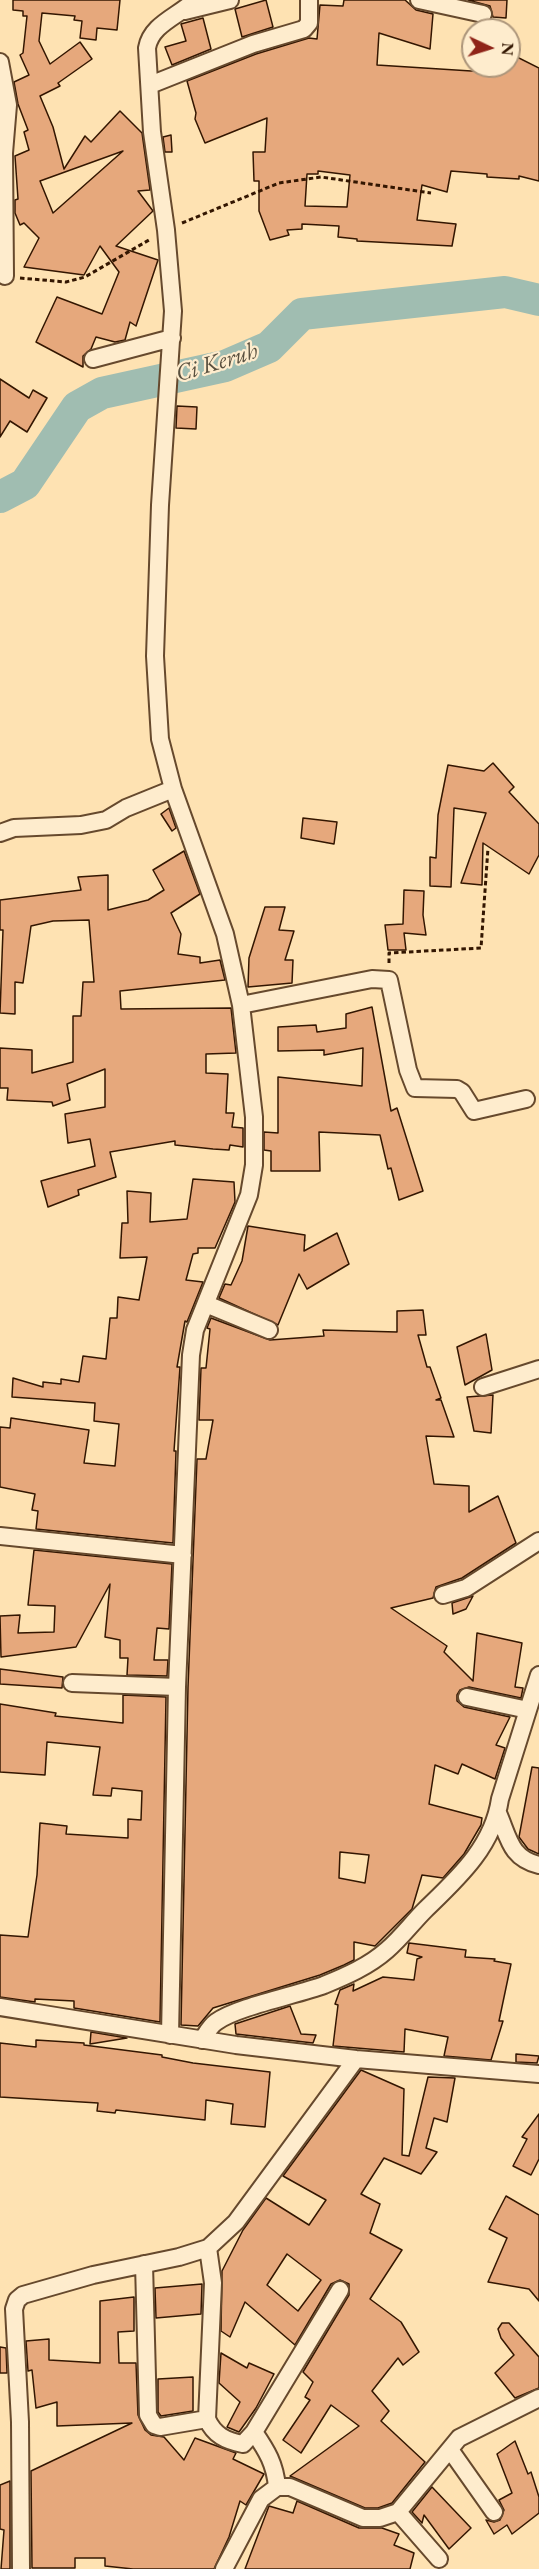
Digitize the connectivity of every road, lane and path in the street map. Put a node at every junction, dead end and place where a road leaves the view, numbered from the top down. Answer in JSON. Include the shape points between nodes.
{"nodes":[{"id":1,"x":230,"y":0,"type":"edge"},
{"id":2,"x":309,"y":0,"type":"edge"},
{"id":3,"x":419,"y":0,"type":"edge"},
{"id":4,"x":189,"y":5,"type":"edge"},
{"id":5,"x":483,"y":14,"type":"dead end"},
{"id":6,"x":0,"y":62,"type":"edge"},
{"id":7,"x":150,"y":85,"type":"junction"},
{"id":8,"x":431,"y":193,"type":"dead end"},
{"id":9,"x":166,"y":230,"type":"junction"},
{"id":10,"x":5,"y":276,"type":"joint"},
{"id":11,"x":172,"y":345,"type":"junction"},
{"id":12,"x":93,"y":358,"type":"dead end"},
{"id":13,"x":173,"y":789,"type":"junction"},
{"id":14,"x":0,"y":832,"type":"edge"},
{"id":15,"x":488,"y":848,"type":"dead end"},
{"id":16,"x":389,"y":980,"type":"junction"},
{"id":17,"x":241,"y":1005,"type":"junction"},
{"id":18,"x":526,"y":1100,"type":"dead end"},
{"id":19,"x":206,"y":1304,"type":"junction"},
{"id":20,"x":269,"y":1330,"type":"dead end"},
{"id":21,"x":539,"y":1369,"type":"edge"},
{"id":22,"x":483,"y":1387,"type":"dead end"},
{"id":23,"x":0,"y":1536,"type":"edge"},
{"id":24,"x":539,"y":1541,"type":"edge"},
{"id":25,"x":183,"y":1555,"type":"junction"},
{"id":26,"x":443,"y":1595,"type":"dead end"},
{"id":27,"x":539,"y":1675,"type":"edge"},
{"id":28,"x":72,"y":1683,"type":"dead end"},
{"id":29,"x":177,"y":1687,"type":"junction"},
{"id":30,"x":467,"y":1697,"type":"dead end"},
{"id":31,"x":528,"y":1710,"type":"junction"},
{"id":32,"x":498,"y":1813,"type":"junction"},
{"id":33,"x":539,"y":1865,"type":"edge"},
{"id":34,"x":0,"y":2007,"type":"edge"},
{"id":35,"x":170,"y":2035,"type":"junction"},
{"id":36,"x":202,"y":2040,"type":"junction"},
{"id":37,"x":356,"y":2060,"type":"junction"},
{"id":38,"x":539,"y":2074,"type":"edge"},
{"id":39,"x":208,"y":2248,"type":"junction"},
{"id":40,"x":144,"y":2264,"type":"junction"},
{"id":41,"x":340,"y":2290,"type":"dead end"},
{"id":42,"x":539,"y":2398,"type":"edge"},
{"id":43,"x":207,"y":2419,"type":"junction"},
{"id":44,"x":254,"y":2432,"type":"junction"},
{"id":45,"x":451,"y":2451,"type":"junction"},
{"id":46,"x":277,"y":2487,"type":"junction"},
{"id":47,"x":398,"y":2512,"type":"junction"},
{"id":48,"x":494,"y":2512,"type":"dead end"},
{"id":49,"x":438,"y":2559,"type":"dead end"},
{"id":50,"x":21,"y":2569,"type":"edge"},
{"id":51,"x":224,"y":2569,"type":"edge"}],
"edges":[{"from":1,"to":4,"type":"street"},
{"from":2,"to":7,"type":"street","via":[[309,23],[304,29],[253,44]]},
{"from":3,"to":5,"type":"street"},
{"from":4,"to":7,"type":"street","via":[[158,27],[148,40]]},
{"from":6,"to":10,"type":"street","via":[[8,105],[4,153]]},
{"from":7,"to":9,"type":"street","via":[[152,132]]},
{"from":8,"to":9,"type":"path","via":[[321,177],[279,183]]},
{"from":9,"to":10,"type":"path","via":[[85,278],[66,282]]},
{"from":9,"to":11,"type":"street"},
{"from":11,"to":12,"type":"street"},
{"from":11,"to":13,"type":"street","via":[[160,505],[155,656],[160,739]]},
{"from":13,"to":14,"type":"street","via":[[106,820]]},
{"from":13,"to":17,"type":"street","via":[[225,934]]},
{"from":15,"to":16,"type":"path","via":[[481,948],[389,952]]},
{"from":16,"to":17,"type":"street","via":[[372,979]]},
{"from":16,"to":18,"type":"street","via":[[415,1088],[457,1089],[474,1111]]},
{"from":17,"to":19,"type":"street","via":[[254,1117],[254,1165],[245,1210]]},
{"from":19,"to":20,"type":"street"},
{"from":19,"to":25,"type":"street","via":[[195,1330],[191,1355]]},
{"from":21,"to":22,"type":"street"},
{"from":23,"to":25,"type":"street"},
{"from":24,"to":26,"type":"street","via":[[466,1588]]},
{"from":25,"to":29,"type":"street"},
{"from":27,"to":31,"type":"street"},
{"from":28,"to":29,"type":"street"},
{"from":29,"to":35,"type":"street"},
{"from":30,"to":31,"type":"street"},
{"from":31,"to":32,"type":"street"},
{"from":32,"to":33,"type":"street","via":[[515,1854]]},
{"from":32,"to":36,"type":"street","via":[[475,1859],[388,1950],[359,1970],[215,2022]]},
{"from":34,"to":35,"type":"street"},
{"from":35,"to":36,"type":"street"},
{"from":36,"to":37,"type":"street"},
{"from":37,"to":38,"type":"street"},
{"from":37,"to":39,"type":"street","via":[[236,2222]]},
{"from":39,"to":40,"type":"street"},
{"from":39,"to":43,"type":"street","via":[[213,2283]]},
{"from":40,"to":43,"type":"street","via":[[148,2415],[160,2427]]},
{"from":40,"to":50,"type":"street","via":[[93,2275],[17,2300],[14,2309]]},
{"from":41,"to":44,"type":"street"},
{"from":42,"to":45,"type":"street","via":[[468,2431]]},
{"from":43,"to":44,"type":"street","via":[[211,2429],[232,2442],[243,2444]]},
{"from":44,"to":46,"type":"street","via":[[271,2456]]},
{"from":45,"to":47,"type":"street"},
{"from":45,"to":48,"type":"street"},
{"from":46,"to":47,"type":"street","via":[[290,2487],[363,2518]]},
{"from":46,"to":51,"type":"street","via":[[255,2508]]},
{"from":47,"to":49,"type":"street"}]}
